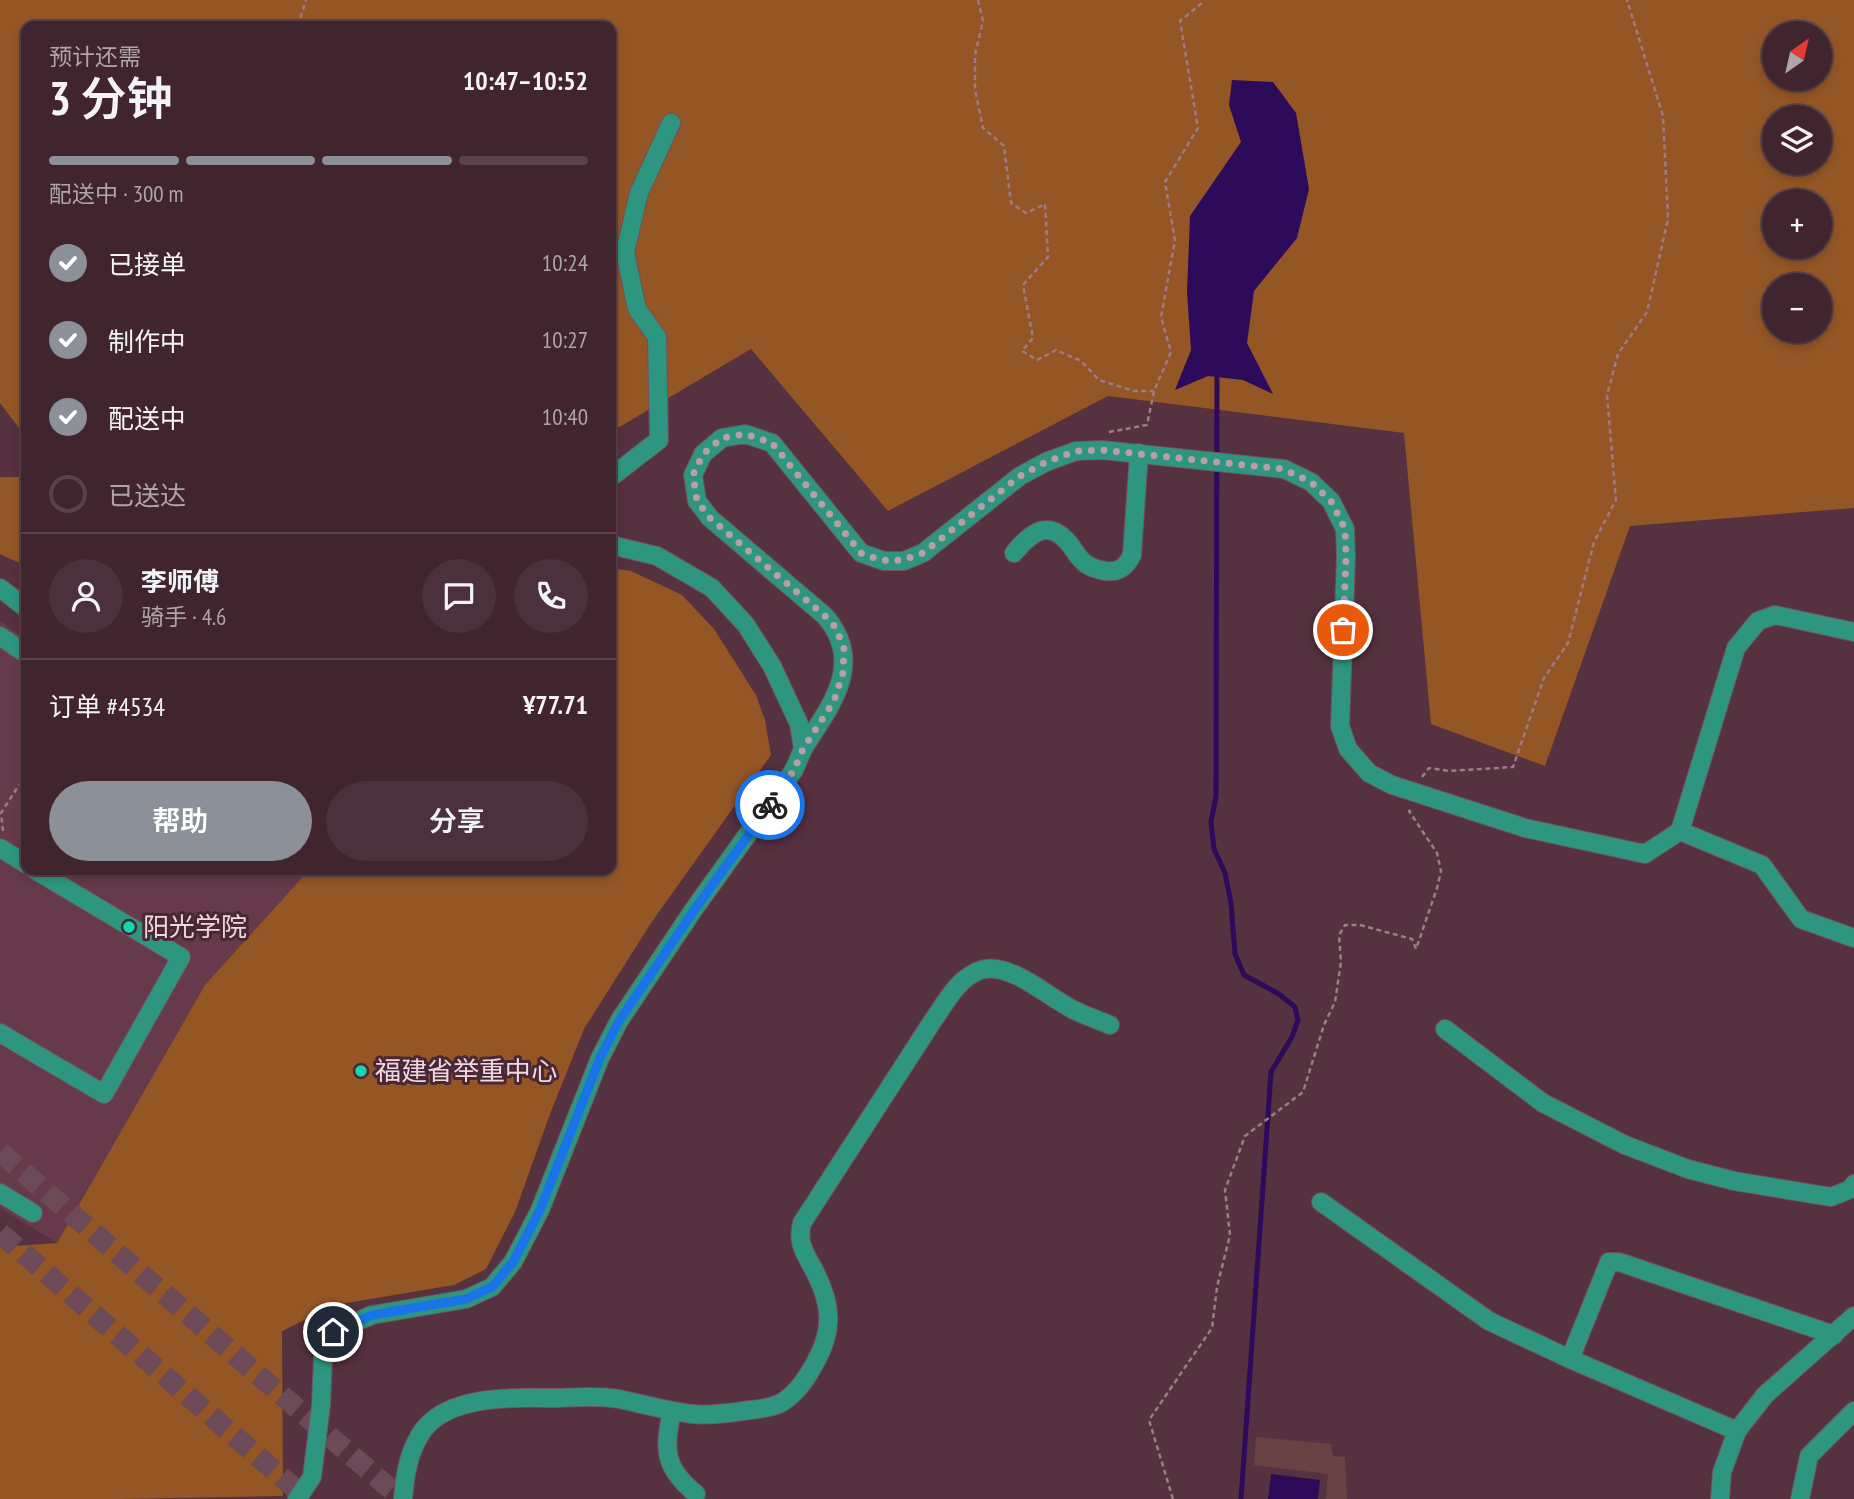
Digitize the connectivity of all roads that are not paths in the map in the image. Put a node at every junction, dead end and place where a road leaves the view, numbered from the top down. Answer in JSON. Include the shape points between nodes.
{"nodes":[{"id":1,"x":671,"y":123,"type":"dead end"},
{"id":2,"x":1139,"y":453,"type":"junction"},
{"id":3,"x":616,"y":473,"type":"edge"},
{"id":4,"x":616,"y":546,"type":"edge"},
{"id":5,"x":1014,"y":553,"type":"dead end"},
{"id":6,"x":0,"y":588,"type":"edge"},
{"id":7,"x":21,"y":604,"type":"edge"},
{"id":8,"x":1854,"y":632,"type":"edge"},
{"id":9,"x":0,"y":636,"type":"edge"},
{"id":10,"x":21,"y":651,"type":"edge"},
{"id":11,"x":803,"y":749,"type":"junction"},
{"id":12,"x":1680,"y":831,"type":"junction"},
{"id":13,"x":2,"y":850,"type":"edge"},
{"id":14,"x":21,"y":861,"type":"edge"},
{"id":15,"x":43,"y":875,"type":"edge"},
{"id":16,"x":1854,"y":938,"type":"edge"},
{"id":17,"x":1110,"y":1025,"type":"dead end"},
{"id":18,"x":1445,"y":1029,"type":"dead end"},
{"id":19,"x":0,"y":1032,"type":"edge"},
{"id":20,"x":1854,"y":1184,"type":"edge"},
{"id":21,"x":0,"y":1193,"type":"edge"},
{"id":22,"x":1321,"y":1202,"type":"dead end"},
{"id":23,"x":33,"y":1213,"type":"dead end"},
{"id":24,"x":1854,"y":1316,"type":"edge"},
{"id":25,"x":1834,"y":1335,"type":"junction"},
{"id":26,"x":1570,"y":1359,"type":"junction"},
{"id":27,"x":672,"y":1411,"type":"junction"},
{"id":28,"x":1854,"y":1411,"type":"edge"},
{"id":29,"x":1737,"y":1431,"type":"junction"},
{"id":30,"x":696,"y":1494,"type":"dead end"},
{"id":31,"x":297,"y":1499,"type":"edge"},
{"id":32,"x":403,"y":1499,"type":"edge"},
{"id":33,"x":1720,"y":1499,"type":"edge"},
{"id":34,"x":1800,"y":1499,"type":"edge"}],
"edges":[{"from":1,"to":3,"type":"street","via":[[639,193],[625,252],[637,309],[657,337],[659,440]]},
{"from":2,"to":5,"type":"street","via":[[1132,555],[1121,569],[1112,572],[1087,565],[1062,537],[1046,529],[1024,540]]},
{"from":2,"to":11,"type":"street","via":[[1104,441],[1046,462],[1020,476],[923,553],[904,561],[862,554],[772,443],[745,434],[722,438],[703,454],[693,475],[697,501],[710,518],[825,616],[836,628],[844,649],[843,673],[834,701]]},
{"from":2,"to":12,"type":"street","via":[[1283,469],[1311,482],[1331,501],[1345,529],[1340,726],[1348,749],[1369,772],[1392,785],[1525,828],[1645,855]]},
{"from":4,"to":11,"type":"street","via":[[657,556],[712,588],[746,625],[772,666],[799,724]]},
{"from":6,"to":7,"type":"street"},
{"from":8,"to":12,"type":"street","via":[[1775,615],[1758,621],[1737,648]]},
{"from":9,"to":10,"type":"street"},
{"from":11,"to":31,"type":"street","via":[[794,770],[619,1021],[540,1210],[513,1262],[492,1287],[466,1299],[372,1315],[333,1332],[323,1358],[312,1477]]},
{"from":12,"to":16,"type":"street","via":[[1762,864],[1801,919]]},
{"from":13,"to":14,"type":"street"},
{"from":15,"to":19,"type":"street","via":[[181,957],[104,1094]]},
{"from":17,"to":27,"type":"street","via":[[999,969],[981,970],[966,978],[932,1021],[802,1223],[800,1244],[821,1283],[829,1317],[826,1339],[805,1379],[793,1394],[771,1407],[694,1414]]},
{"from":18,"to":20,"type":"street","via":[[1543,1102],[1625,1145],[1688,1169],[1831,1197]]},
{"from":21,"to":23,"type":"street"},
{"from":22,"to":26,"type":"street","via":[[1489,1321]]},
{"from":24,"to":25,"type":"street"},
{"from":25,"to":26,"type":"street","via":[[1609,1262]]},
{"from":25,"to":29,"type":"street","via":[[1765,1395]]},
{"from":26,"to":29,"type":"street"},
{"from":27,"to":30,"type":"street","via":[[668,1457],[676,1475]]},
{"from":27,"to":32,"type":"street","via":[[616,1399],[518,1397],[463,1405],[437,1417],[419,1437],[408,1463]]},
{"from":28,"to":34,"type":"street","via":[[1809,1456]]},
{"from":29,"to":33,"type":"street","via":[[1721,1472]]}]}
